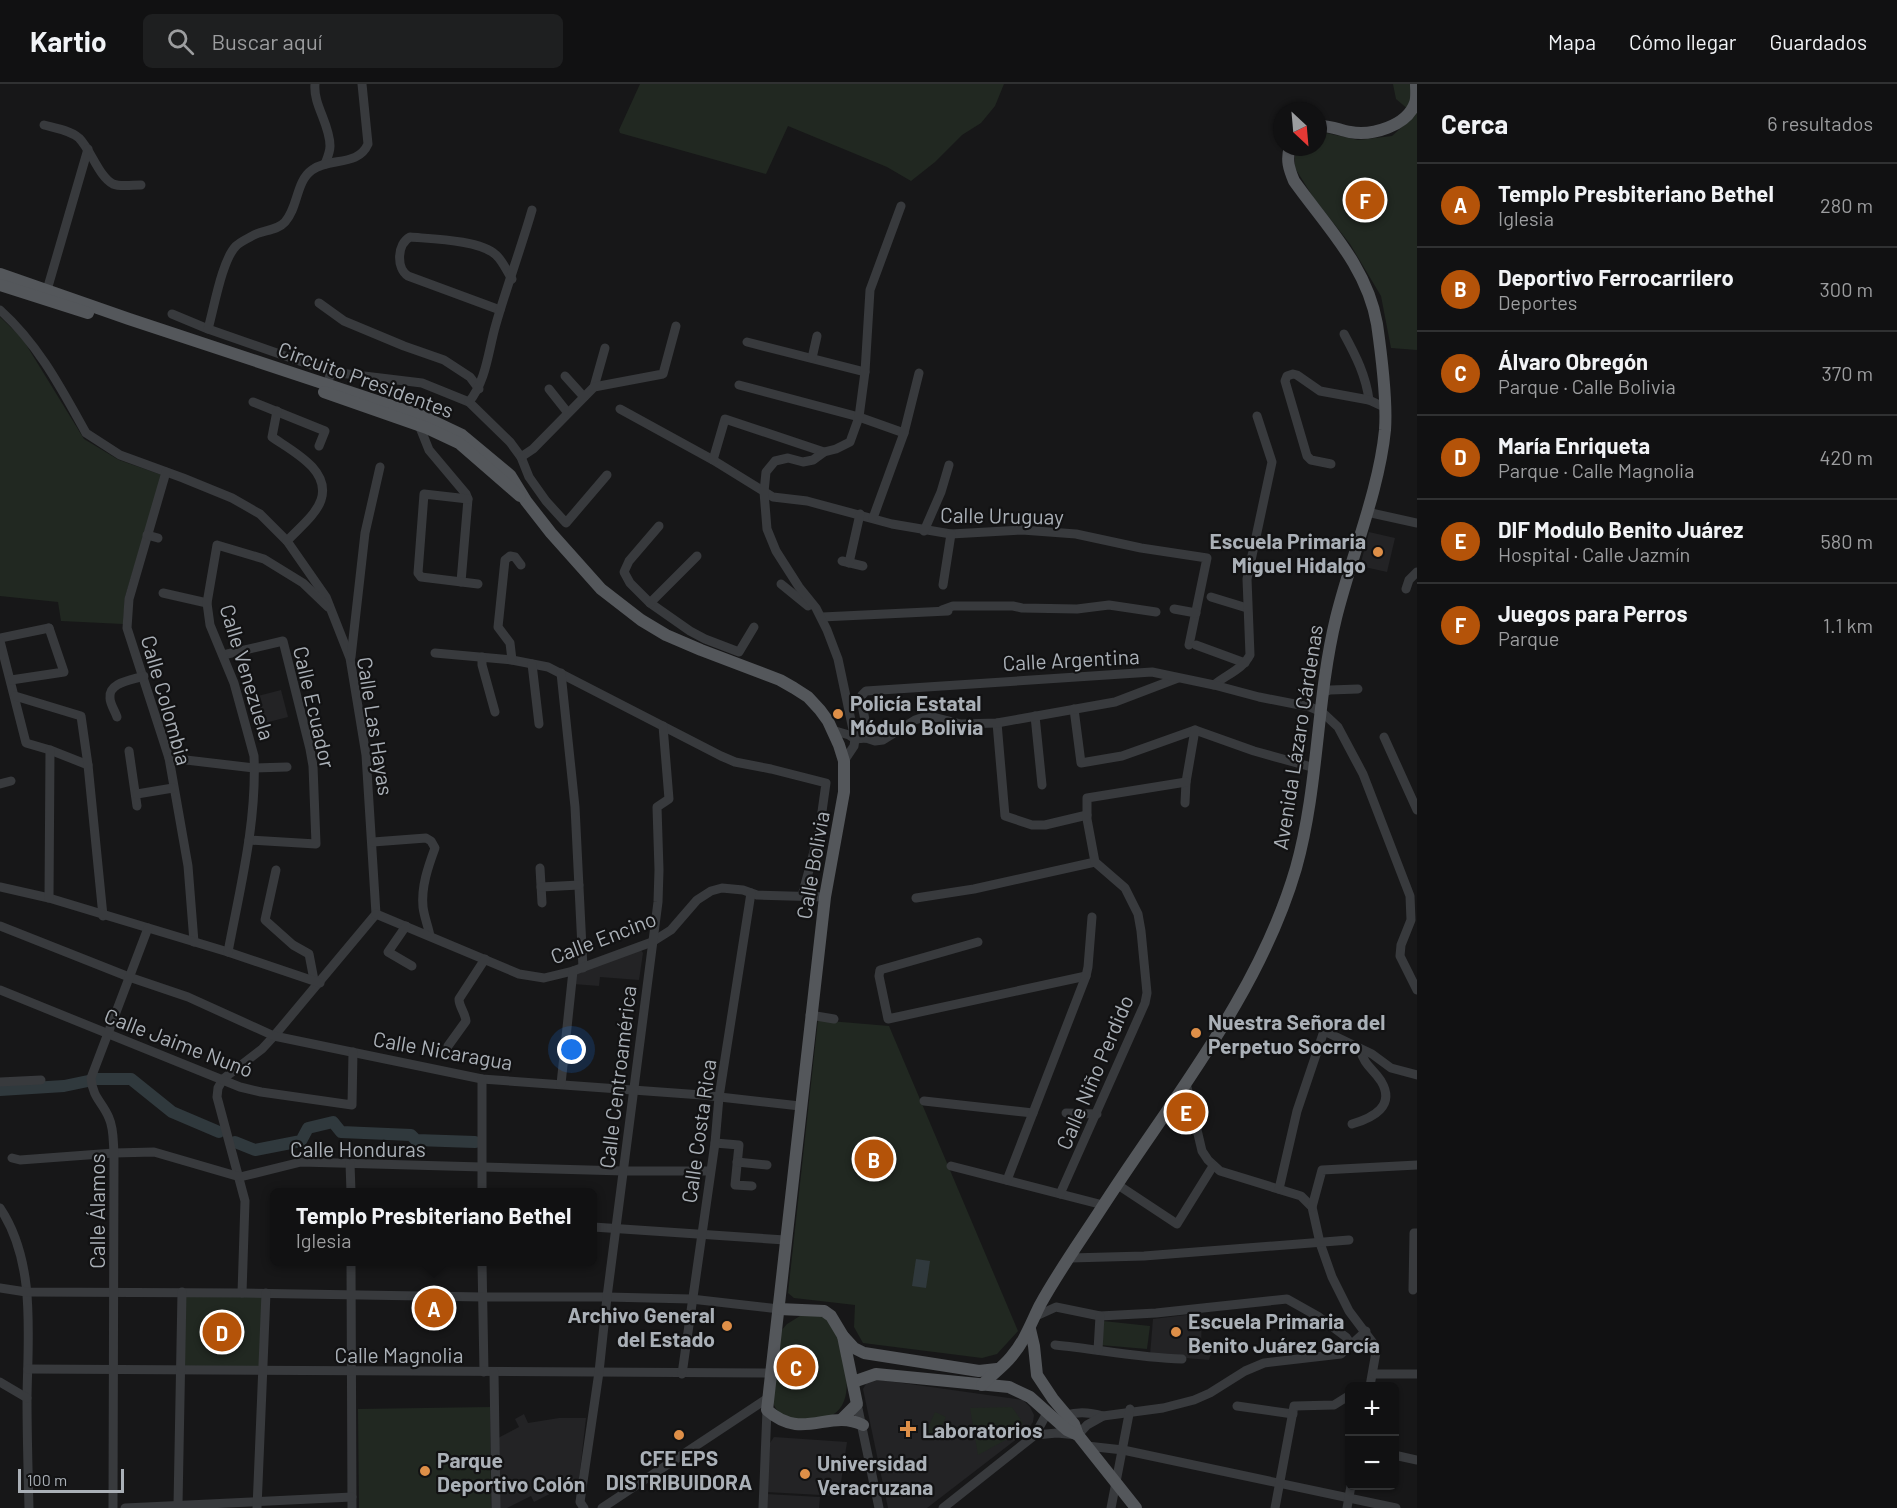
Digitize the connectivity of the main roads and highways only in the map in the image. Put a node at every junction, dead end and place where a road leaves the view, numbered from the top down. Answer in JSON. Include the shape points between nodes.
{"nodes":[{"id":1,"x":1416,"y":84,"type":"edge"},
{"id":2,"x":1327,"y":127,"type":"edge"},
{"id":3,"x":1288,"y":156,"type":"edge"},
{"id":4,"x":0,"y":274,"type":"edge"},
{"id":5,"x":0,"y":285,"type":"edge"},
{"id":6,"x":526,"y":501,"type":"junction"},
{"id":7,"x":781,"y":1292,"type":"junction"},
{"id":8,"x":779,"y":1309,"type":"junction"},
{"id":9,"x":797,"y":1310,"type":"junction"},
{"id":10,"x":778,"y":1323,"type":"junction"},
{"id":11,"x":1032,"y":1323,"type":"junction"},
{"id":12,"x":843,"y":1336,"type":"junction"},
{"id":13,"x":1010,"y":1359,"type":"junction"},
{"id":14,"x":1036,"y":1366,"type":"junction"},
{"id":15,"x":997,"y":1369,"type":"junction"},
{"id":16,"x":853,"y":1382,"type":"junction"},
{"id":17,"x":982,"y":1385,"type":"junction"},
{"id":18,"x":1053,"y":1400,"type":"junction"},
{"id":19,"x":1047,"y":1413,"type":"junction"},
{"id":20,"x":842,"y":1419,"type":"junction"},
{"id":21,"x":863,"y":1425,"type":"road end"},
{"id":22,"x":1078,"y":1435,"type":"junction"},
{"id":23,"x":1136,"y":1508,"type":"edge"}],
"edges":[{"from":1,"to":2,"type":"main road","via":[[1415,104],[1407,115],[1386,128],[1369,133]]},
{"from":3,"to":11,"type":"main road","name":"Avenida Lázaro Cárdenas","via":[[1294,181],[1345,248],[1366,288],[1377,323],[1385,428],[1367,512],[1336,618],[1296,868],[1239,998],[1103,1205]]},
{"from":4,"to":6,"type":"main road","name":"Circuito Presidentes","via":[[422,416],[462,435],[510,475]]},
{"from":5,"to":6,"type":"main road","name":"Circuito Presidentes","via":[[419,425],[459,442]]},
{"from":6,"to":7,"type":"main road","name":"Calle Bolivia","via":[[601,589],[641,620],[666,635],[703,645],[780,680],[808,697],[832,730],[844,761],[844,792],[810,1015]]},
{"from":7,"to":8,"type":"main road","name":"Calle Bolivia"},
{"from":7,"to":9,"type":"main road"},
{"from":8,"to":9,"type":"main road"},
{"from":8,"to":10,"type":"main road","name":"Calle Bolivia"},
{"from":9,"to":10,"type":"main road"},
{"from":9,"to":12,"type":"main road","via":[[824,1311],[837,1323]]},
{"from":10,"to":20,"type":"main road","name":"Calle Bolivia","via":[[767,1404],[777,1419],[788,1424]]},
{"from":11,"to":13,"type":"main road","name":"Avenida Lázaro Cárdenas"},
{"from":11,"to":14,"type":"main road"},
{"from":12,"to":15,"type":"main road","via":[[864,1353],[979,1371]]},
{"from":12,"to":16,"type":"main road"},
{"from":13,"to":14,"type":"main road","via":[[1022,1356]]},
{"from":13,"to":15,"type":"main road","name":"Avenida Lázaro Cárdenas"},
{"from":14,"to":18,"type":"main road","via":[[1037,1376]]},
{"from":15,"to":17,"type":"main road","name":"Avenida Lázaro Cárdenas"},
{"from":16,"to":17,"type":"main road","via":[[876,1374]]},
{"from":16,"to":20,"type":"main road","via":[[857,1404]]},
{"from":17,"to":19,"type":"main road","via":[[1018,1390]]},
{"from":18,"to":19,"type":"main road"},
{"from":18,"to":22,"type":"main road","via":[[1074,1424]]},
{"from":19,"to":22,"type":"main road"},
{"from":20,"to":21,"type":"main road"},
{"from":22,"to":23,"type":"main road"}]}
